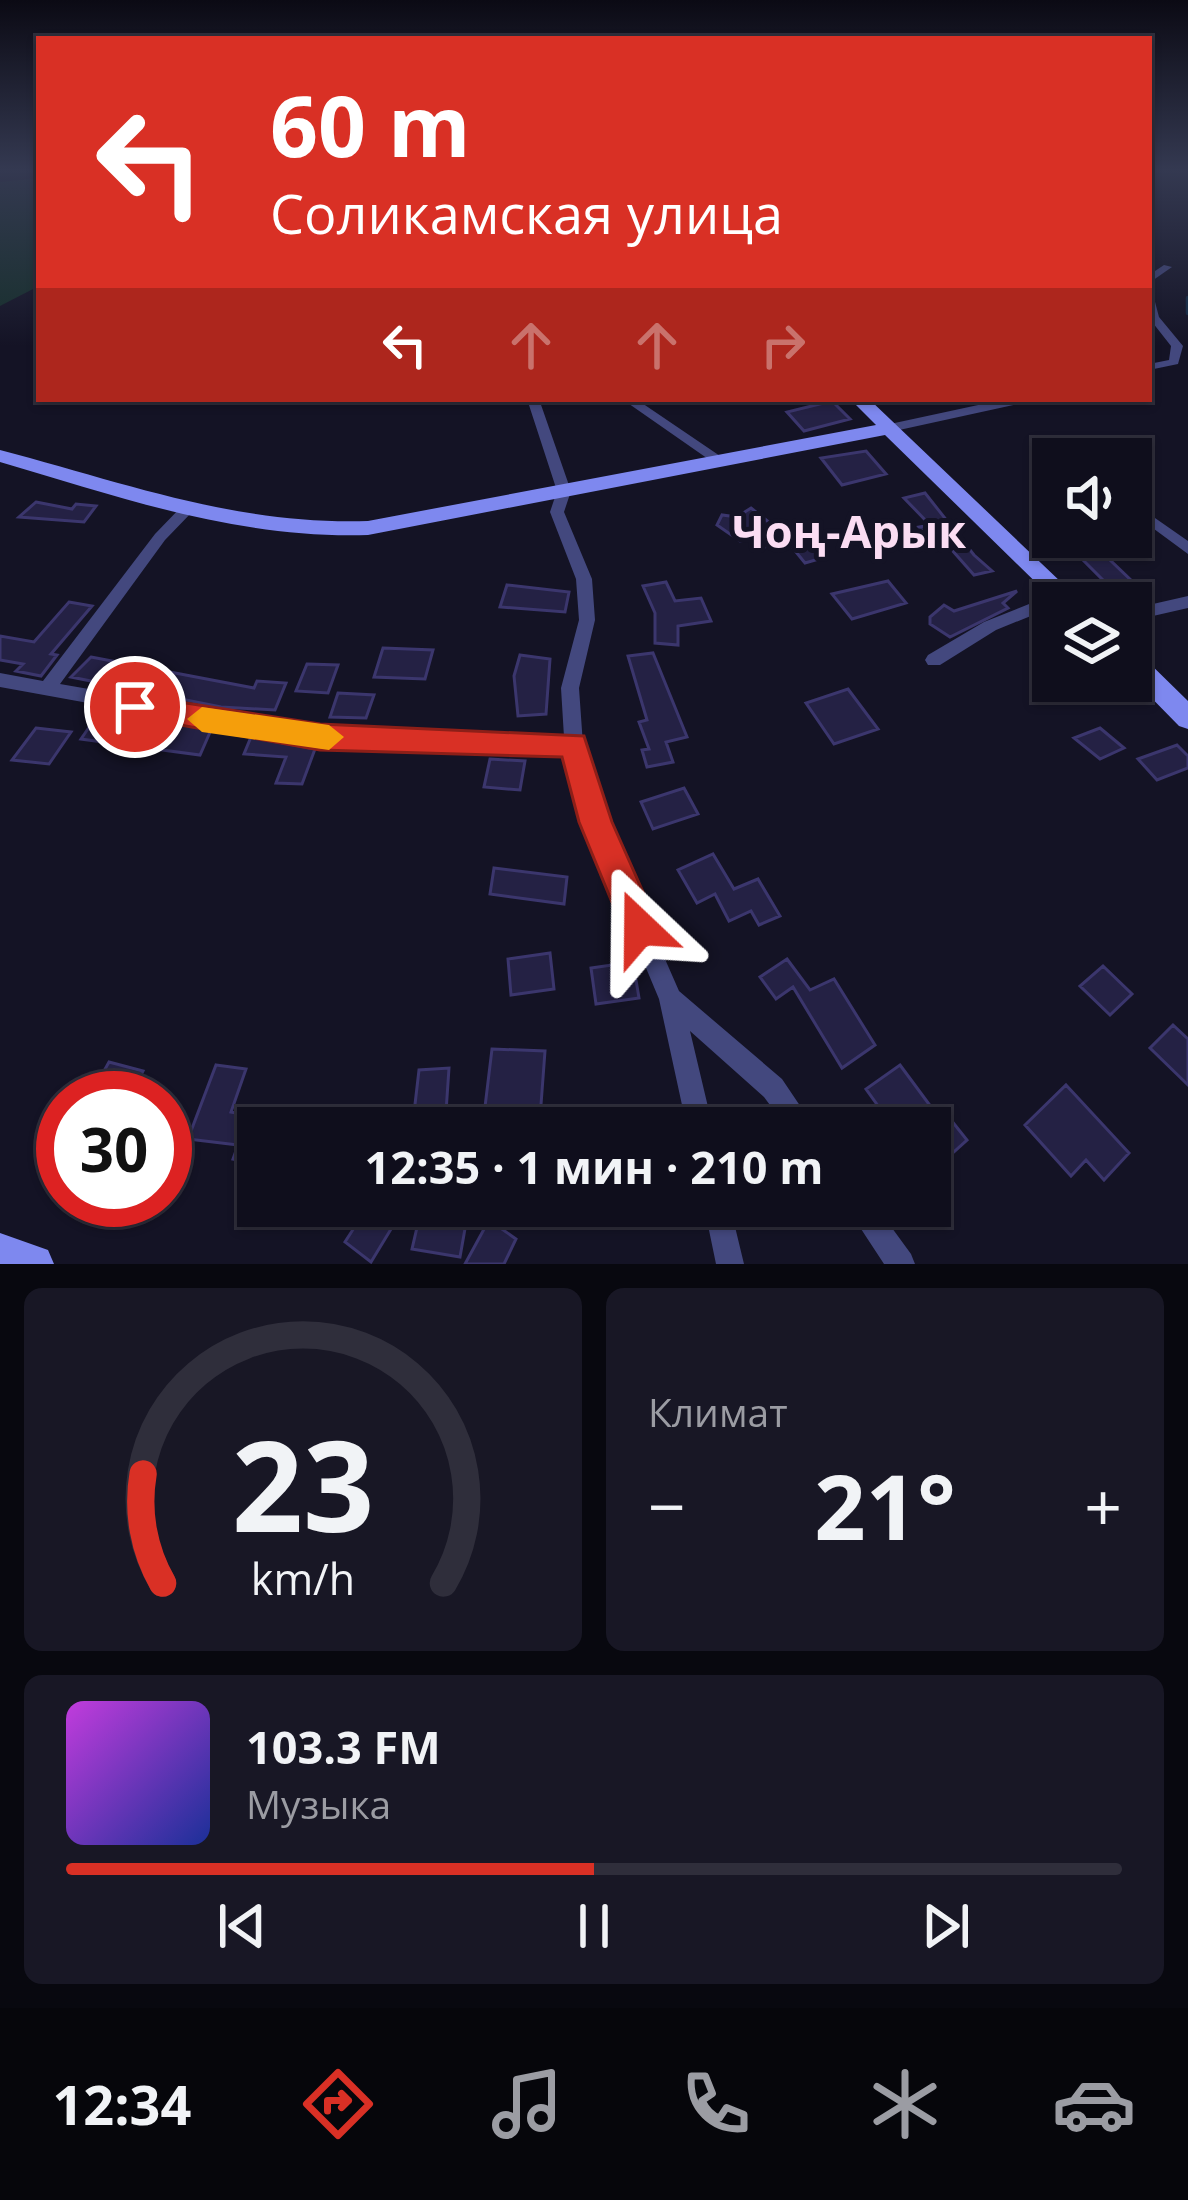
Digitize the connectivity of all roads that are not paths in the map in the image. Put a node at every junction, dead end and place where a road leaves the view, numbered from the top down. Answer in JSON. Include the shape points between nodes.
{"nodes":[{"id":1,"x":1167,"y":266,"type":"dead end"},
{"id":2,"x":1152,"y":278,"type":"edge"},
{"id":3,"x":1152,"y":309,"type":"edge"},
{"id":4,"x":1174,"y":362,"type":"junction"},
{"id":5,"x":1152,"y":366,"type":"edge"},
{"id":6,"x":1188,"y":369,"type":"edge"},
{"id":7,"x":533,"y":402,"type":"edge"},
{"id":8,"x":632,"y":402,"type":"edge"},
{"id":9,"x":862,"y":402,"type":"edge"},
{"id":10,"x":1009,"y":402,"type":"edge"},
{"id":11,"x":890,"y":428,"type":"junction"},
{"id":12,"x":0,"y":456,"type":"edge"},
{"id":13,"x":716,"y":458,"type":"junction"},
{"id":14,"x":564,"y":491,"type":"junction"},
{"id":15,"x":188,"y":508,"type":"junction"},
{"id":16,"x":1154,"y":523,"type":"dead end"},
{"id":17,"x":1188,"y":549,"type":"edge"},
{"id":18,"x":1049,"y":582,"type":"edge"},
{"id":19,"x":1187,"y":600,"type":"edge"},
{"id":20,"x":1152,"y":609,"type":"edge"},
{"id":21,"x":1032,"y":611,"type":"edge"},
{"id":22,"x":934,"y":660,"type":"dead end"},
{"id":23,"x":0,"y":680,"type":"edge"},
{"id":24,"x":1152,"y":683,"type":"edge"},
{"id":25,"x":46,"y":690,"type":"junction"},
{"id":26,"x":1188,"y":718,"type":"edge"},
{"id":27,"x":574,"y":745,"type":"junction"},
{"id":28,"x":670,"y":999,"type":"junction"},
{"id":29,"x":695,"y":1107,"type":"edge"},
{"id":30,"x":787,"y":1107,"type":"edge"},
{"id":31,"x":722,"y":1227,"type":"edge"},
{"id":32,"x":874,"y":1227,"type":"edge"},
{"id":33,"x":0,"y":1253,"type":"edge"},
{"id":34,"x":34,"y":1264,"type":"edge"},
{"id":35,"x":730,"y":1264,"type":"edge"},
{"id":36,"x":901,"y":1264,"type":"edge"}],
"edges":[{"from":1,"to":2,"type":"street"},
{"from":3,"to":4,"type":"street","via":[[1178,346]]},
{"from":4,"to":5,"type":"street"},
{"from":4,"to":6,"type":"street"},
{"from":7,"to":14,"type":"street"},
{"from":8,"to":13,"type":"street"},
{"from":9,"to":11,"type":"main road"},
{"from":10,"to":11,"type":"street"},
{"from":11,"to":13,"type":"main road"},
{"from":11,"to":18,"type":"main road"},
{"from":12,"to":15,"type":"main road"},
{"from":13,"to":14,"type":"main road"},
{"from":14,"to":15,"type":"main road","via":[[322,532],[248,526]]},
{"from":14,"to":27,"type":"street","via":[[557,512],[584,579],[587,620],[570,688]]},
{"from":15,"to":25,"type":"street"},
{"from":16,"to":17,"type":"street"},
{"from":19,"to":20,"type":"street"},
{"from":21,"to":22,"type":"street"},
{"from":23,"to":25,"type":"street"},
{"from":24,"to":26,"type":"main road"},
{"from":25,"to":27,"type":"street","via":[[320,737]]},
{"from":27,"to":28,"type":"street","via":[[595,822]]},
{"from":28,"to":29,"type":"street"},
{"from":28,"to":30,"type":"street"},
{"from":31,"to":35,"type":"street"},
{"from":32,"to":36,"type":"street"},
{"from":33,"to":34,"type":"main road"}]}
